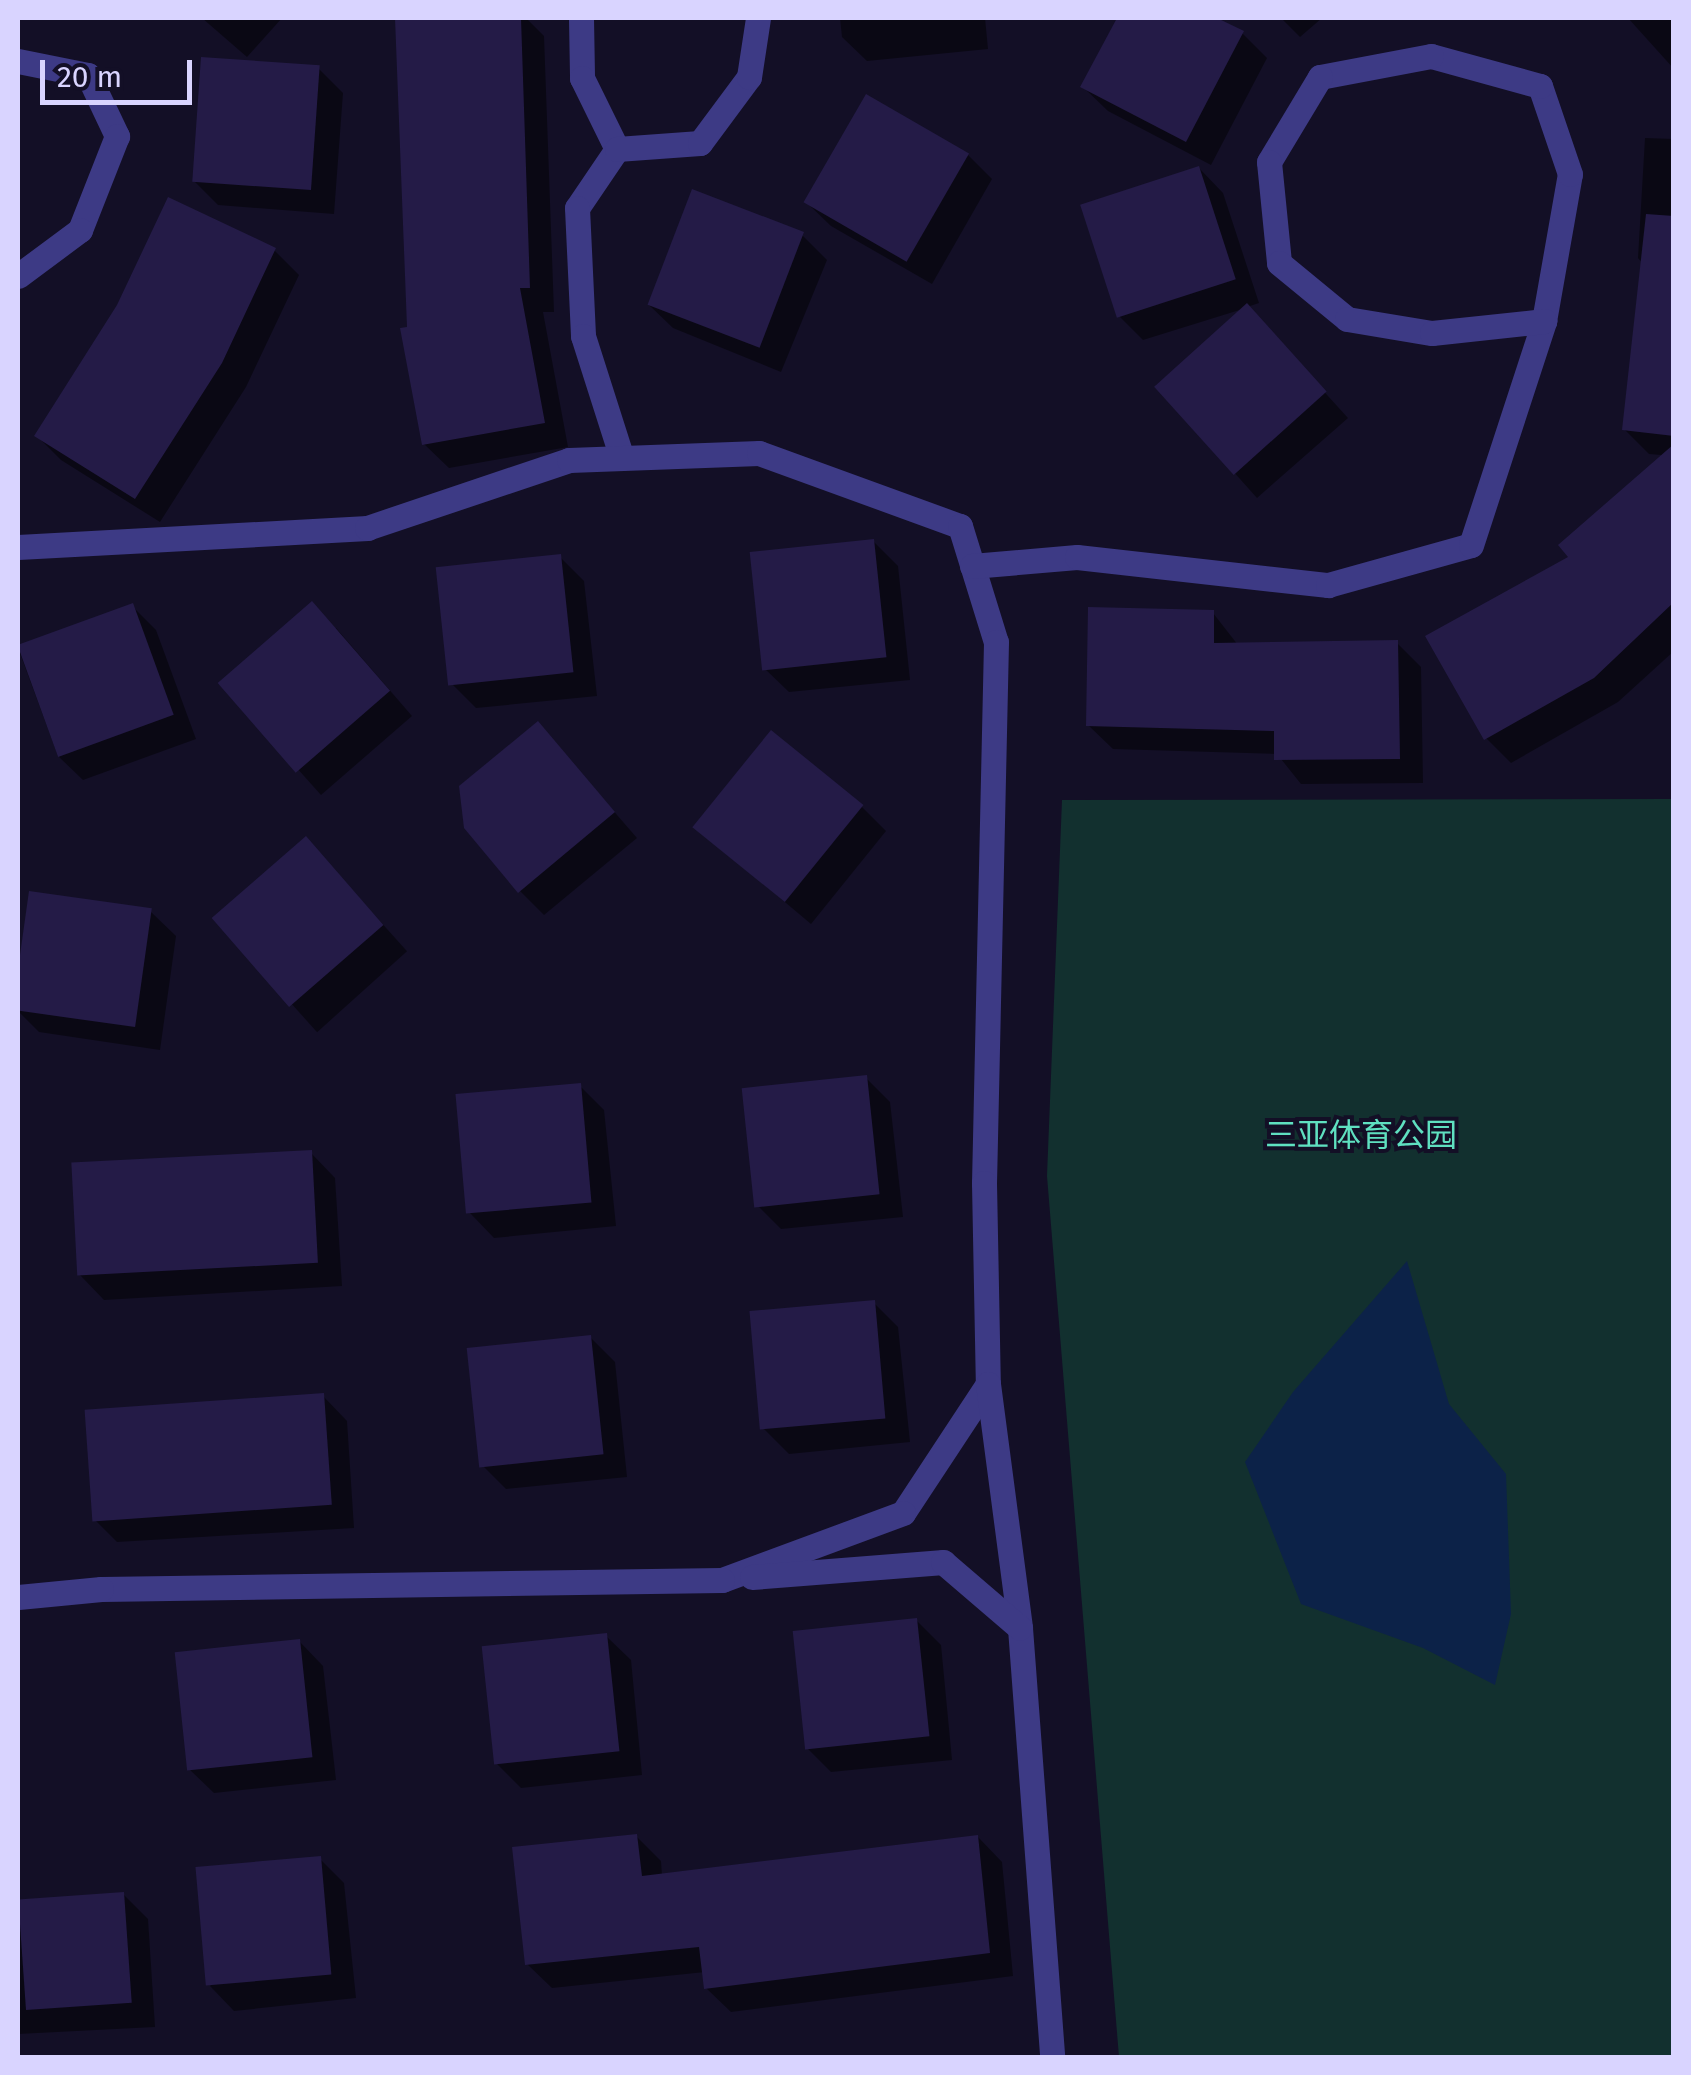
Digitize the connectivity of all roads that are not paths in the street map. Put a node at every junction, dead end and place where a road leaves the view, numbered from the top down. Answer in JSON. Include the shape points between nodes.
{"nodes":[{"id":1,"x":581,"y":18,"type":"edge"},
{"id":2,"x":758,"y":18,"type":"edge"},
{"id":3,"x":18,"y":60,"type":"edge"},
{"id":4,"x":617,"y":149,"type":"junction"},
{"id":5,"x":18,"y":276,"type":"edge"},
{"id":6,"x":1544,"y":321,"type":"junction"},
{"id":7,"x":622,"y":458,"type":"junction"},
{"id":8,"x":18,"y":547,"type":"edge"},
{"id":9,"x":972,"y":566,"type":"junction"},
{"id":10,"x":988,"y":1384,"type":"junction"},
{"id":11,"x":722,"y":1580,"type":"junction"},
{"id":12,"x":18,"y":1597,"type":"edge"},
{"id":13,"x":1020,"y":1628,"type":"junction"},
{"id":14,"x":1052,"y":2058,"type":"edge"}],
"edges":[{"from":1,"to":4,"type":"lane","via":[[582,78]]},
{"from":2,"to":4,"type":"lane","via":[[749,77],[700,143]]},
{"from":3,"to":5,"type":"lane","via":[[88,75],[117,136],[80,230]]},
{"from":4,"to":7,"type":"lane","via":[[576,208],[583,336]]},
{"from":6,"to":6,"type":"lane","via":[[1570,174],[1540,86],[1431,56],[1320,78],[1269,162],[1279,263],[1347,319],[1432,333]]},
{"from":6,"to":9,"type":"lane","via":[[1470,545],[1328,585],[1077,557]]},
{"from":7,"to":8,"type":"lane","via":[[569,460],[367,528]]},
{"from":7,"to":9,"type":"lane","via":[[759,453],[960,526]]},
{"from":9,"to":10,"type":"lane","via":[[996,642],[984,1184]]},
{"from":10,"to":11,"type":"lane","via":[[903,1512]]},
{"from":10,"to":13,"type":"lane"},
{"from":11,"to":12,"type":"lane","via":[[102,1589]]},
{"from":11,"to":13,"type":"lane","via":[[943,1562]]},
{"from":13,"to":14,"type":"lane"}]}
